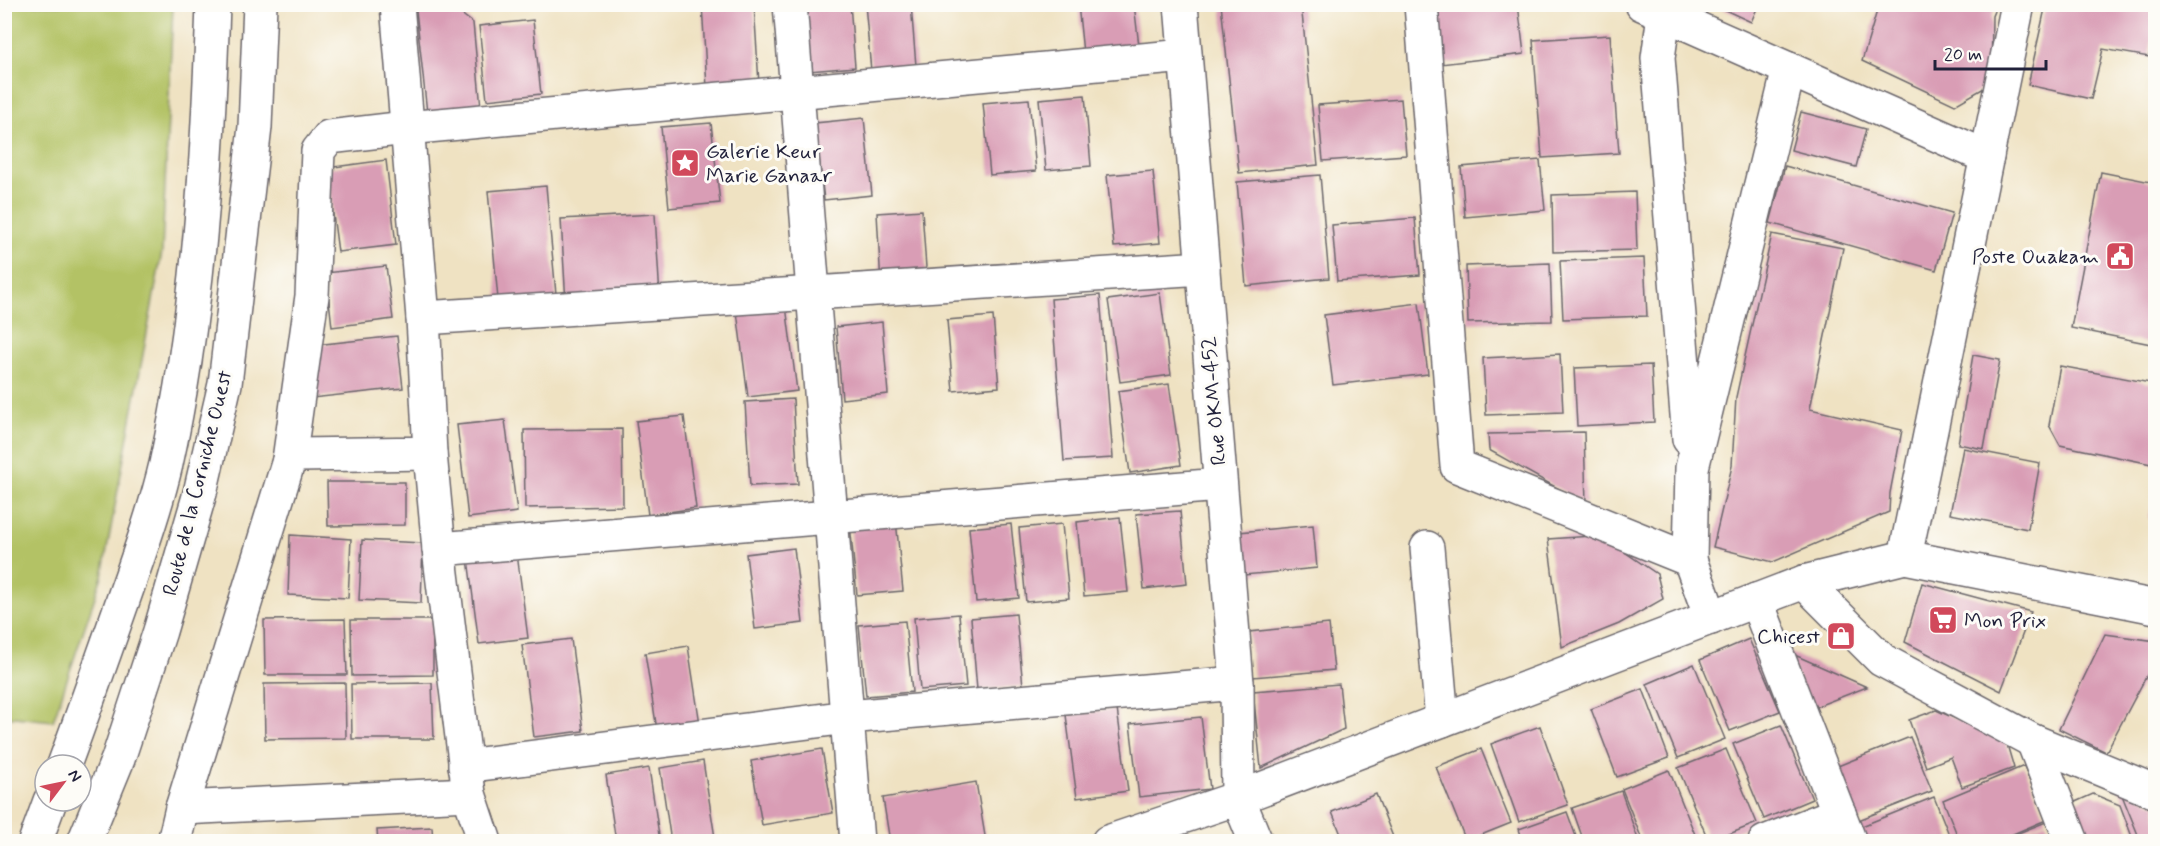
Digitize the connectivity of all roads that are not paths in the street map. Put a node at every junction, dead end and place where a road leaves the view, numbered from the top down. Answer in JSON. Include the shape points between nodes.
{"nodes":[{"id":1,"x":213,"y":4,"type":"edge"},
{"id":2,"x":260,"y":4,"type":"edge"},
{"id":3,"x":397,"y":4,"type":"edge"},
{"id":4,"x":790,"y":4,"type":"edge"},
{"id":5,"x":1181,"y":4,"type":"edge"},
{"id":6,"x":1421,"y":4,"type":"edge"},
{"id":7,"x":2018,"y":4,"type":"edge"},
{"id":8,"x":1653,"y":10,"type":"edge"},
{"id":9,"x":1185,"y":56,"type":"junction"},
{"id":10,"x":1789,"y":69,"type":"junction"},
{"id":11,"x":797,"y":92,"type":"junction"},
{"id":12,"x":406,"y":128,"type":"junction"},
{"id":13,"x":1987,"y":157,"type":"junction"},
{"id":14,"x":1203,"y":268,"type":"junction"},
{"id":15,"x":813,"y":293,"type":"junction"},
{"id":16,"x":423,"y":318,"type":"junction"},
{"id":17,"x":430,"y":453,"type":"junction"},
{"id":18,"x":289,"y":460,"type":"junction"},
{"id":19,"x":1692,"y":468,"type":"junction"},
{"id":20,"x":1220,"y":485,"type":"junction"},
{"id":21,"x":832,"y":517,"type":"junction"},
{"id":22,"x":1427,"y":548,"type":"dead end"},
{"id":23,"x":439,"y":549,"type":"junction"},
{"id":24,"x":1905,"y":557,"type":"junction"},
{"id":25,"x":1690,"y":560,"type":"junction"},
{"id":26,"x":1804,"y":582,"type":"junction"},
{"id":27,"x":1756,"y":600,"type":"junction"},
{"id":28,"x":2156,"y":607,"type":"edge"},
{"id":29,"x":1711,"y":618,"type":"junction"},
{"id":30,"x":1237,"y":683,"type":"junction"},
{"id":31,"x":848,"y":717,"type":"junction"},
{"id":32,"x":1442,"y":720,"type":"junction"},
{"id":33,"x":2033,"y":741,"type":"junction"},
{"id":34,"x":68,"y":753,"type":"edge"},
{"id":35,"x":467,"y":780,"type":"junction"},
{"id":36,"x":2156,"y":792,"type":"edge"},
{"id":37,"x":1238,"y":798,"type":"junction"},
{"id":38,"x":182,"y":808,"type":"junction"},
{"id":39,"x":46,"y":813,"type":"edge"},
{"id":40,"x":1844,"y":827,"type":"edge"},
{"id":41,"x":35,"y":842,"type":"edge"},
{"id":42,"x":84,"y":842,"type":"edge"},
{"id":43,"x":174,"y":842,"type":"edge"},
{"id":44,"x":485,"y":842,"type":"edge"},
{"id":45,"x":857,"y":842,"type":"edge"},
{"id":46,"x":1108,"y":842,"type":"edge"},
{"id":47,"x":1256,"y":842,"type":"edge"},
{"id":48,"x":1765,"y":842,"type":"edge"},
{"id":49,"x":2072,"y":842,"type":"edge"}],
"edges":[{"from":1,"to":34,"type":"main road","name":"Route de la Corniche Ouest","via":[[209,126],[198,258],[180,392],[165,466],[142,546]]},
{"from":2,"to":42,"type":"main road","name":"Route de la Corniche Ouest","via":[[255,127],[225,384],[200,493],[160,631],[118,759]]},
{"from":3,"to":12,"type":"main road"},
{"from":4,"to":11,"type":"main road"},
{"from":5,"to":9,"type":"main road","name":"Rue OKM-452"},
{"from":6,"to":25,"type":"main road","via":[[1456,466]]},
{"from":7,"to":13,"type":"main road"},
{"from":8,"to":10,"type":"main road"},
{"from":8,"to":19,"type":"main road"},
{"from":9,"to":11,"type":"main road"},
{"from":9,"to":14,"type":"main road","name":"Rue OKM-452"},
{"from":10,"to":13,"type":"main road"},
{"from":10,"to":19,"type":"main road"},
{"from":11,"to":12,"type":"main road"},
{"from":11,"to":15,"type":"main road"},
{"from":12,"to":16,"type":"main road"},
{"from":12,"to":18,"type":"main road","via":[[329,137],[318,151],[312,296]]},
{"from":13,"to":24,"type":"main road"},
{"from":14,"to":15,"type":"main road"},
{"from":14,"to":20,"type":"main road","name":"Rue OKM-452"},
{"from":15,"to":16,"type":"main road"},
{"from":15,"to":21,"type":"main road"},
{"from":16,"to":17,"type":"main road"},
{"from":17,"to":18,"type":"main road","via":[[298,455]]},
{"from":17,"to":23,"type":"main road"},
{"from":18,"to":38,"type":"main road"},
{"from":19,"to":25,"type":"main road"},
{"from":20,"to":21,"type":"main road"},
{"from":20,"to":30,"type":"main road","name":"Rue OKM-452"},
{"from":21,"to":23,"type":"main road"},
{"from":21,"to":31,"type":"main road"},
{"from":22,"to":32,"type":"main road"},
{"from":23,"to":35,"type":"main road"},
{"from":24,"to":26,"type":"main road"},
{"from":24,"to":28,"type":"main road"},
{"from":25,"to":29,"type":"main road"},
{"from":26,"to":27,"type":"main road"},
{"from":26,"to":33,"type":"main road","via":[[1882,660]]},
{"from":27,"to":29,"type":"main road"},
{"from":27,"to":40,"type":"main road"},
{"from":29,"to":32,"type":"main road"},
{"from":30,"to":31,"type":"main road"},
{"from":30,"to":37,"type":"main road","name":"Rue OKM-452"},
{"from":31,"to":35,"type":"main road"},
{"from":31,"to":45,"type":"main road"},
{"from":32,"to":37,"type":"main road"},
{"from":33,"to":36,"type":"main road"},
{"from":33,"to":49,"type":"main road"},
{"from":35,"to":38,"type":"main road"},
{"from":35,"to":44,"type":"main road"},
{"from":37,"to":46,"type":"main road"},
{"from":37,"to":47,"type":"main road"},
{"from":38,"to":43,"type":"main road"},
{"from":39,"to":41,"type":"main road"},
{"from":40,"to":48,"type":"main road"}]}
